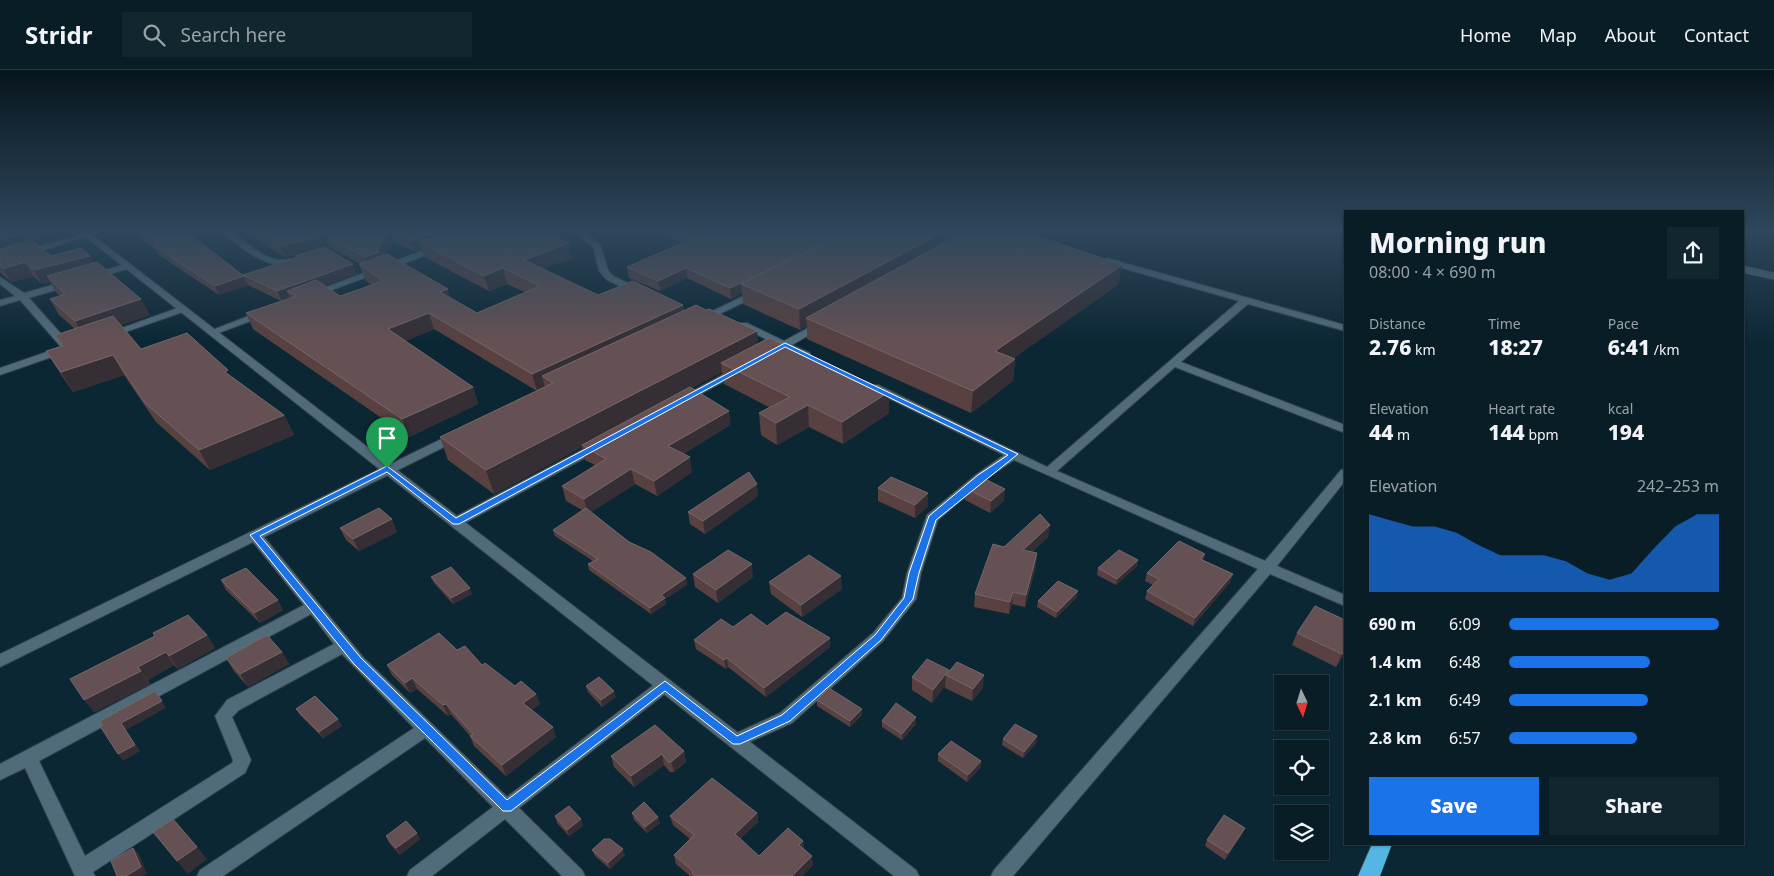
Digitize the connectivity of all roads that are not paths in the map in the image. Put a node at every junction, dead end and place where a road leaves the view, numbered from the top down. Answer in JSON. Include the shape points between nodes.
{"nodes":[{"id":1,"x":122,"y":268,"type":"edge"},
{"id":2,"x":130,"y":268,"type":"edge"},
{"id":3,"x":358,"y":268,"type":"edge"},
{"id":4,"x":385,"y":268,"type":"edge"},
{"id":5,"x":603,"y":268,"type":"edge"},
{"id":6,"x":1129,"y":268,"type":"edge"},
{"id":7,"x":1744,"y":269,"type":"edge"},
{"id":8,"x":368,"y":274,"type":"junction"},
{"id":9,"x":1774,"y":276,"type":"edge"},
{"id":10,"x":0,"y":280,"type":"edge"},
{"id":11,"x":772,"y":285,"type":"edge"},
{"id":12,"x":645,"y":295,"type":"edge"},
{"id":13,"x":22,"y":296,"type":"junction"},
{"id":14,"x":304,"y":298,"type":"edge"},
{"id":15,"x":1247,"y":300,"type":"junction"},
{"id":16,"x":0,"y":303,"type":"edge"},
{"id":17,"x":277,"y":308,"type":"edge"},
{"id":18,"x":183,"y":309,"type":"junction"},
{"id":19,"x":716,"y":312,"type":"junction"},
{"id":20,"x":835,"y":316,"type":"edge"},
{"id":21,"x":692,"y":321,"type":"edge"},
{"id":22,"x":1344,"y":328,"type":"edge"},
{"id":23,"x":212,"y":332,"type":"junction"},
{"id":24,"x":104,"y":336,"type":"edge"},
{"id":25,"x":785,"y":345,"type":"junction"},
{"id":26,"x":767,"y":354,"type":"edge"},
{"id":27,"x":820,"y":362,"type":"edge"},
{"id":28,"x":750,"y":363,"type":"edge"},
{"id":29,"x":1174,"y":363,"type":"junction"},
{"id":30,"x":0,"y":372,"type":"edge"},
{"id":31,"x":865,"y":383,"type":"edge"},
{"id":32,"x":672,"y":405,"type":"edge"},
{"id":33,"x":1344,"y":429,"type":"edge"},
{"id":34,"x":467,"y":430,"type":"edge"},
{"id":35,"x":612,"y":438,"type":"edge"},
{"id":36,"x":1014,"y":454,"type":"junction"},
{"id":37,"x":387,"y":468,"type":"junction"},
{"id":38,"x":1048,"y":472,"type":"junction"},
{"id":39,"x":1344,"y":474,"type":"edge"},
{"id":40,"x":456,"y":522,"type":"junction"},
{"id":41,"x":255,"y":535,"type":"junction"},
{"id":42,"x":1269,"y":566,"type":"junction"},
{"id":43,"x":1344,"y":601,"type":"edge"},
{"id":44,"x":314,"y":606,"type":"junction"},
{"id":45,"x":345,"y":645,"type":"junction"},
{"id":46,"x":0,"y":661,"type":"edge"},
{"id":47,"x":665,"y":685,"type":"junction"},
{"id":48,"x":427,"y":728,"type":"junction"},
{"id":49,"x":736,"y":741,"type":"junction"},
{"id":50,"x":29,"y":759,"type":"junction"},
{"id":51,"x":0,"y":773,"type":"edge"},
{"id":52,"x":507,"y":807,"type":"junction"},
{"id":53,"x":1382,"y":845,"type":"edge"},
{"id":54,"x":83,"y":873,"type":"edge"},
{"id":55,"x":207,"y":876,"type":"edge"},
{"id":56,"x":417,"y":876,"type":"edge"},
{"id":57,"x":575,"y":876,"type":"edge"},
{"id":58,"x":909,"y":876,"type":"edge"},
{"id":59,"x":1001,"y":876,"type":"edge"},
{"id":60,"x":1368,"y":876,"type":"edge"}],
"edges":[{"from":1,"to":13,"type":"street"},
{"from":2,"to":18,"type":"street"},
{"from":3,"to":8,"type":"street"},
{"from":4,"to":8,"type":"street"},
{"from":5,"to":12,"type":"street","via":[[610,278]]},
{"from":6,"to":15,"type":"street"},
{"from":7,"to":9,"type":"lane"},
{"from":8,"to":14,"type":"street"},
{"from":10,"to":13,"type":"street"},
{"from":11,"to":19,"type":"street"},
{"from":13,"to":16,"type":"street"},
{"from":13,"to":30,"type":"street","via":[[73,346]]},
{"from":15,"to":22,"type":"street"},
{"from":15,"to":29,"type":"street"},
{"from":17,"to":23,"type":"street"},
{"from":18,"to":23,"type":"street"},
{"from":18,"to":24,"type":"street"},
{"from":19,"to":21,"type":"street"},
{"from":19,"to":25,"type":"street"},
{"from":20,"to":25,"type":"street"},
{"from":23,"to":37,"type":"street"},
{"from":25,"to":26,"type":"street"},
{"from":25,"to":27,"type":"street"},
{"from":28,"to":32,"type":"street"},
{"from":29,"to":33,"type":"street"},
{"from":29,"to":38,"type":"street"},
{"from":31,"to":36,"type":"street"},
{"from":34,"to":37,"type":"street"},
{"from":35,"to":40,"type":"street"},
{"from":36,"to":38,"type":"street"},
{"from":36,"to":49,"type":"street","via":[[932,518],[909,599],[878,637],[786,718]]},
{"from":37,"to":40,"type":"street"},
{"from":37,"to":41,"type":"street"},
{"from":38,"to":42,"type":"street"},
{"from":39,"to":42,"type":"street"},
{"from":40,"to":47,"type":"street"},
{"from":41,"to":44,"type":"street"},
{"from":41,"to":46,"type":"street"},
{"from":42,"to":43,"type":"street"},
{"from":42,"to":59,"type":"street"},
{"from":44,"to":45,"type":"street"},
{"from":44,"to":50,"type":"street"},
{"from":45,"to":48,"type":"street","via":[[357,661]]},
{"from":45,"to":54,"type":"street","via":[[233,705],[223,716],[242,760],[239,768]]},
{"from":47,"to":49,"type":"street"},
{"from":47,"to":52,"type":"street"},
{"from":48,"to":52,"type":"street"},
{"from":48,"to":55,"type":"street"},
{"from":49,"to":58,"type":"street"},
{"from":50,"to":51,"type":"street"},
{"from":50,"to":54,"type":"street"},
{"from":52,"to":56,"type":"street"},
{"from":52,"to":57,"type":"street"},
{"from":53,"to":60,"type":"highway"}]}
